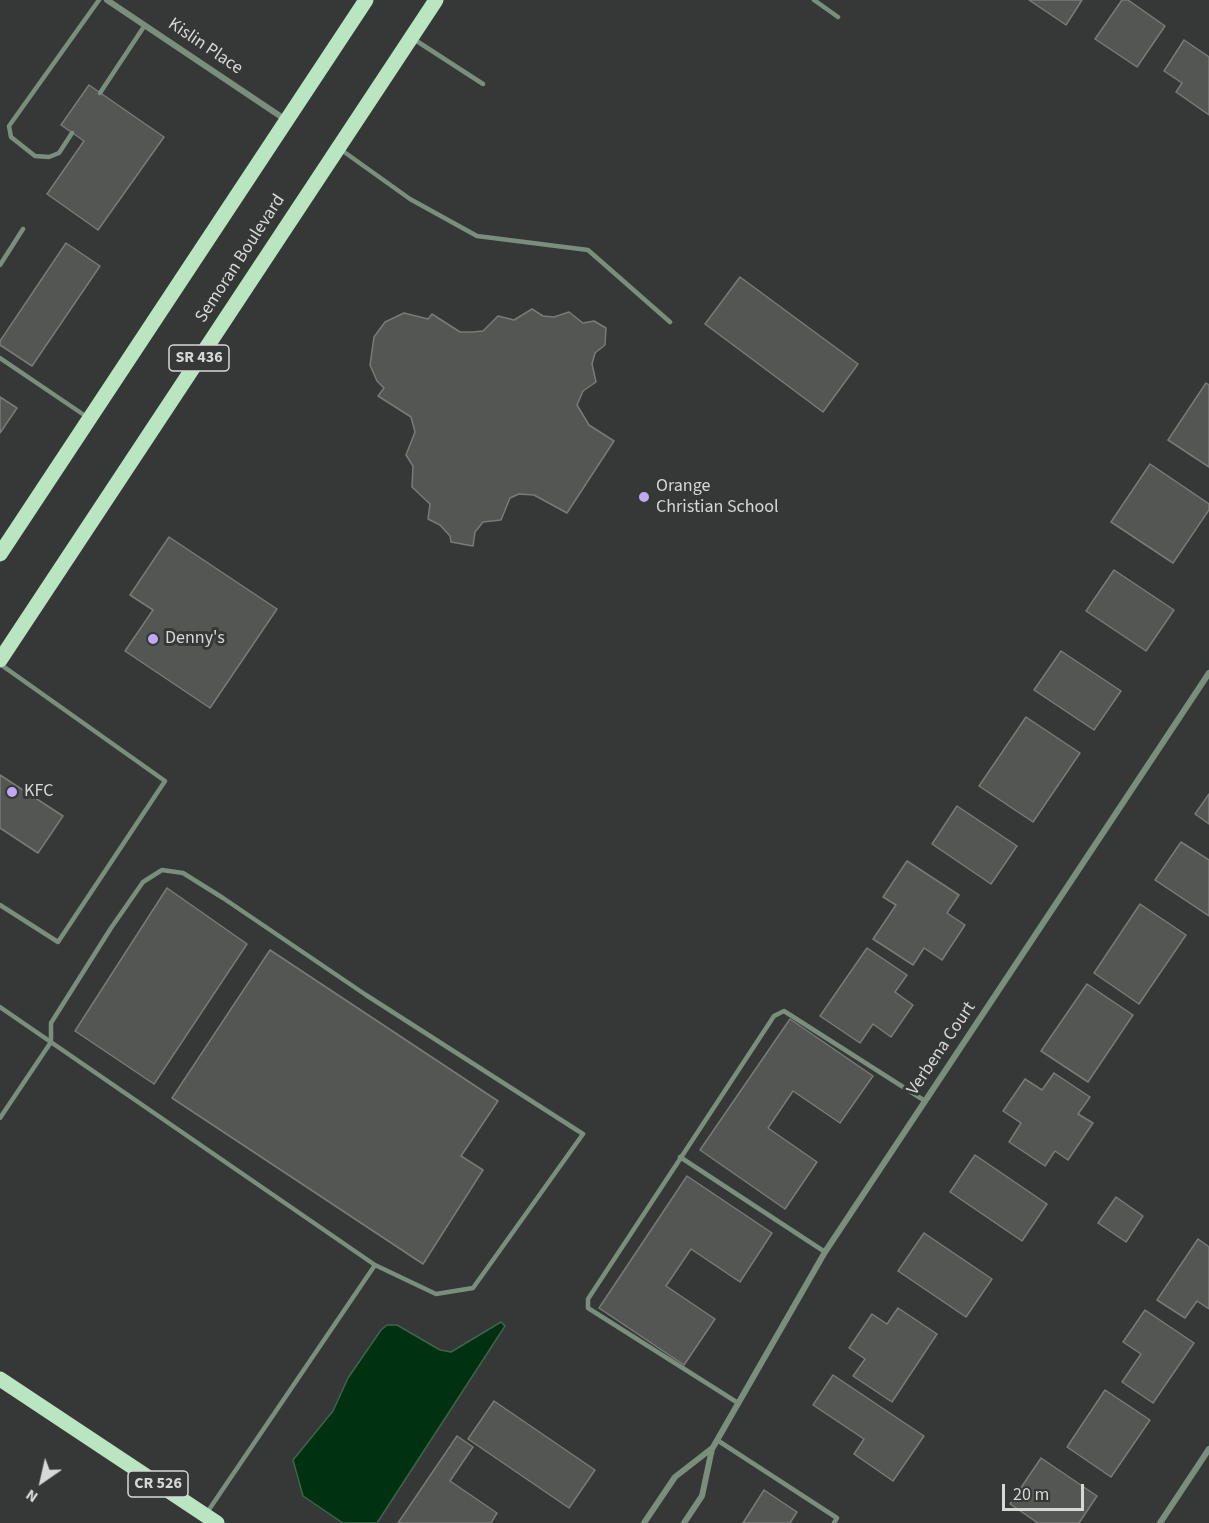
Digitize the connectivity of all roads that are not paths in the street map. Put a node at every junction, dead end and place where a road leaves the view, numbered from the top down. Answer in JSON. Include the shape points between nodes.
{"nodes":[{"id":1,"x":99,"y":0,"type":"edge"},
{"id":2,"x":107,"y":0,"type":"edge"},
{"id":3,"x":366,"y":0,"type":"edge"},
{"id":4,"x":436,"y":0,"type":"edge"},
{"id":5,"x":814,"y":0,"type":"edge"},
{"id":6,"x":838,"y":17,"type":"dead end"},
{"id":7,"x":145,"y":25,"type":"junction"},
{"id":8,"x":411,"y":37,"type":"junction"},
{"id":9,"x":483,"y":84,"type":"dead end"},
{"id":10,"x":100,"y":93,"type":"dead end"},
{"id":11,"x":286,"y":120,"type":"junction"},
{"id":12,"x":72,"y":133,"type":"dead end"},
{"id":13,"x":338,"y":148,"type":"junction"},
{"id":14,"x":23,"y":229,"type":"dead end"},
{"id":15,"x":0,"y":265,"type":"edge"},
{"id":16,"x":670,"y":322,"type":"dead end"},
{"id":17,"x":0,"y":358,"type":"edge"},
{"id":18,"x":90,"y":418,"type":"junction"},
{"id":19,"x":0,"y":554,"type":"edge"},
{"id":20,"x":0,"y":662,"type":"edge"},
{"id":21,"x":1209,"y":673,"type":"edge"},
{"id":22,"x":0,"y":905,"type":"edge"},
{"id":23,"x":0,"y":1007,"type":"edge"},
{"id":24,"x":51,"y":1042,"type":"junction"},
{"id":25,"x":925,"y":1101,"type":"junction"},
{"id":26,"x":0,"y":1118,"type":"edge"},
{"id":27,"x":680,"y":1157,"type":"junction"},
{"id":28,"x":825,"y":1252,"type":"junction"},
{"id":29,"x":375,"y":1265,"type":"junction"},
{"id":30,"x":0,"y":1379,"type":"edge"},
{"id":31,"x":738,"y":1403,"type":"junction"},
{"id":32,"x":717,"y":1440,"type":"junction"},
{"id":33,"x":712,"y":1449,"type":"junction"},
{"id":34,"x":1209,"y":1449,"type":"edge"},
{"id":35,"x":211,"y":1519,"type":"edge"},
{"id":36,"x":644,"y":1523,"type":"edge"},
{"id":37,"x":684,"y":1523,"type":"edge"},
{"id":38,"x":834,"y":1523,"type":"edge"},
{"id":39,"x":1160,"y":1523,"type":"edge"}],
"edges":[{"from":1,"to":12,"type":"lane","via":[[9,126],[10,137],[35,156],[59,153]]},
{"from":2,"to":7,"type":"street","name":"Kislin Place"},
{"from":3,"to":11,"type":"main road","number":"SR 436"},
{"from":4,"to":8,"type":"main road","name":"Semoran Boulevard","number":"SR 436"},
{"from":5,"to":6,"type":"lane"},
{"from":7,"to":10,"type":"lane"},
{"from":7,"to":11,"type":"street","name":"Kislin Place"},
{"from":8,"to":9,"type":"lane"},
{"from":8,"to":13,"type":"main road","name":"Semoran Boulevard","number":"SR 436"},
{"from":11,"to":18,"type":"main road","number":"SR 436"},
{"from":13,"to":16,"type":"lane","via":[[410,199],[477,236],[588,250]]},
{"from":13,"to":20,"type":"main road","name":"Semoran Boulevard","number":"SR 436"},
{"from":14,"to":15,"type":"lane"},
{"from":17,"to":18,"type":"lane"},
{"from":18,"to":19,"type":"main road","number":"SR 436"},
{"from":20,"to":22,"type":"lane","via":[[165,781],[58,942]]},
{"from":21,"to":25,"type":"street","name":"Verbena Court"},
{"from":23,"to":24,"type":"lane"},
{"from":24,"to":26,"type":"lane"},
{"from":24,"to":29,"type":"lane"},
{"from":24,"to":29,"type":"lane","via":[[51,1023],[143,882],[162,870],[183,873],[583,1134],[474,1288],[436,1294]]},
{"from":25,"to":27,"type":"lane","via":[[784,1011],[774,1016]]},
{"from":25,"to":28,"type":"street","name":"Verbena Court"},
{"from":27,"to":28,"type":"lane"},
{"from":27,"to":31,"type":"lane","via":[[588,1299],[588,1308]]},
{"from":28,"to":31,"type":"street","name":"Verbena Court"},
{"from":29,"to":35,"type":"lane"},
{"from":30,"to":35,"type":"main road","number":"CR 526"},
{"from":31,"to":32,"type":"street","name":"Verbena Court"},
{"from":32,"to":33,"type":"street","name":"Verbena Court"},
{"from":32,"to":38,"type":"lane","via":[[837,1518]]},
{"from":33,"to":36,"type":"street","name":"Verbena Court","via":[[675,1477]]},
{"from":33,"to":37,"type":"street","name":"Verbena Court","via":[[702,1496]]},
{"from":34,"to":39,"type":"street"}]}
